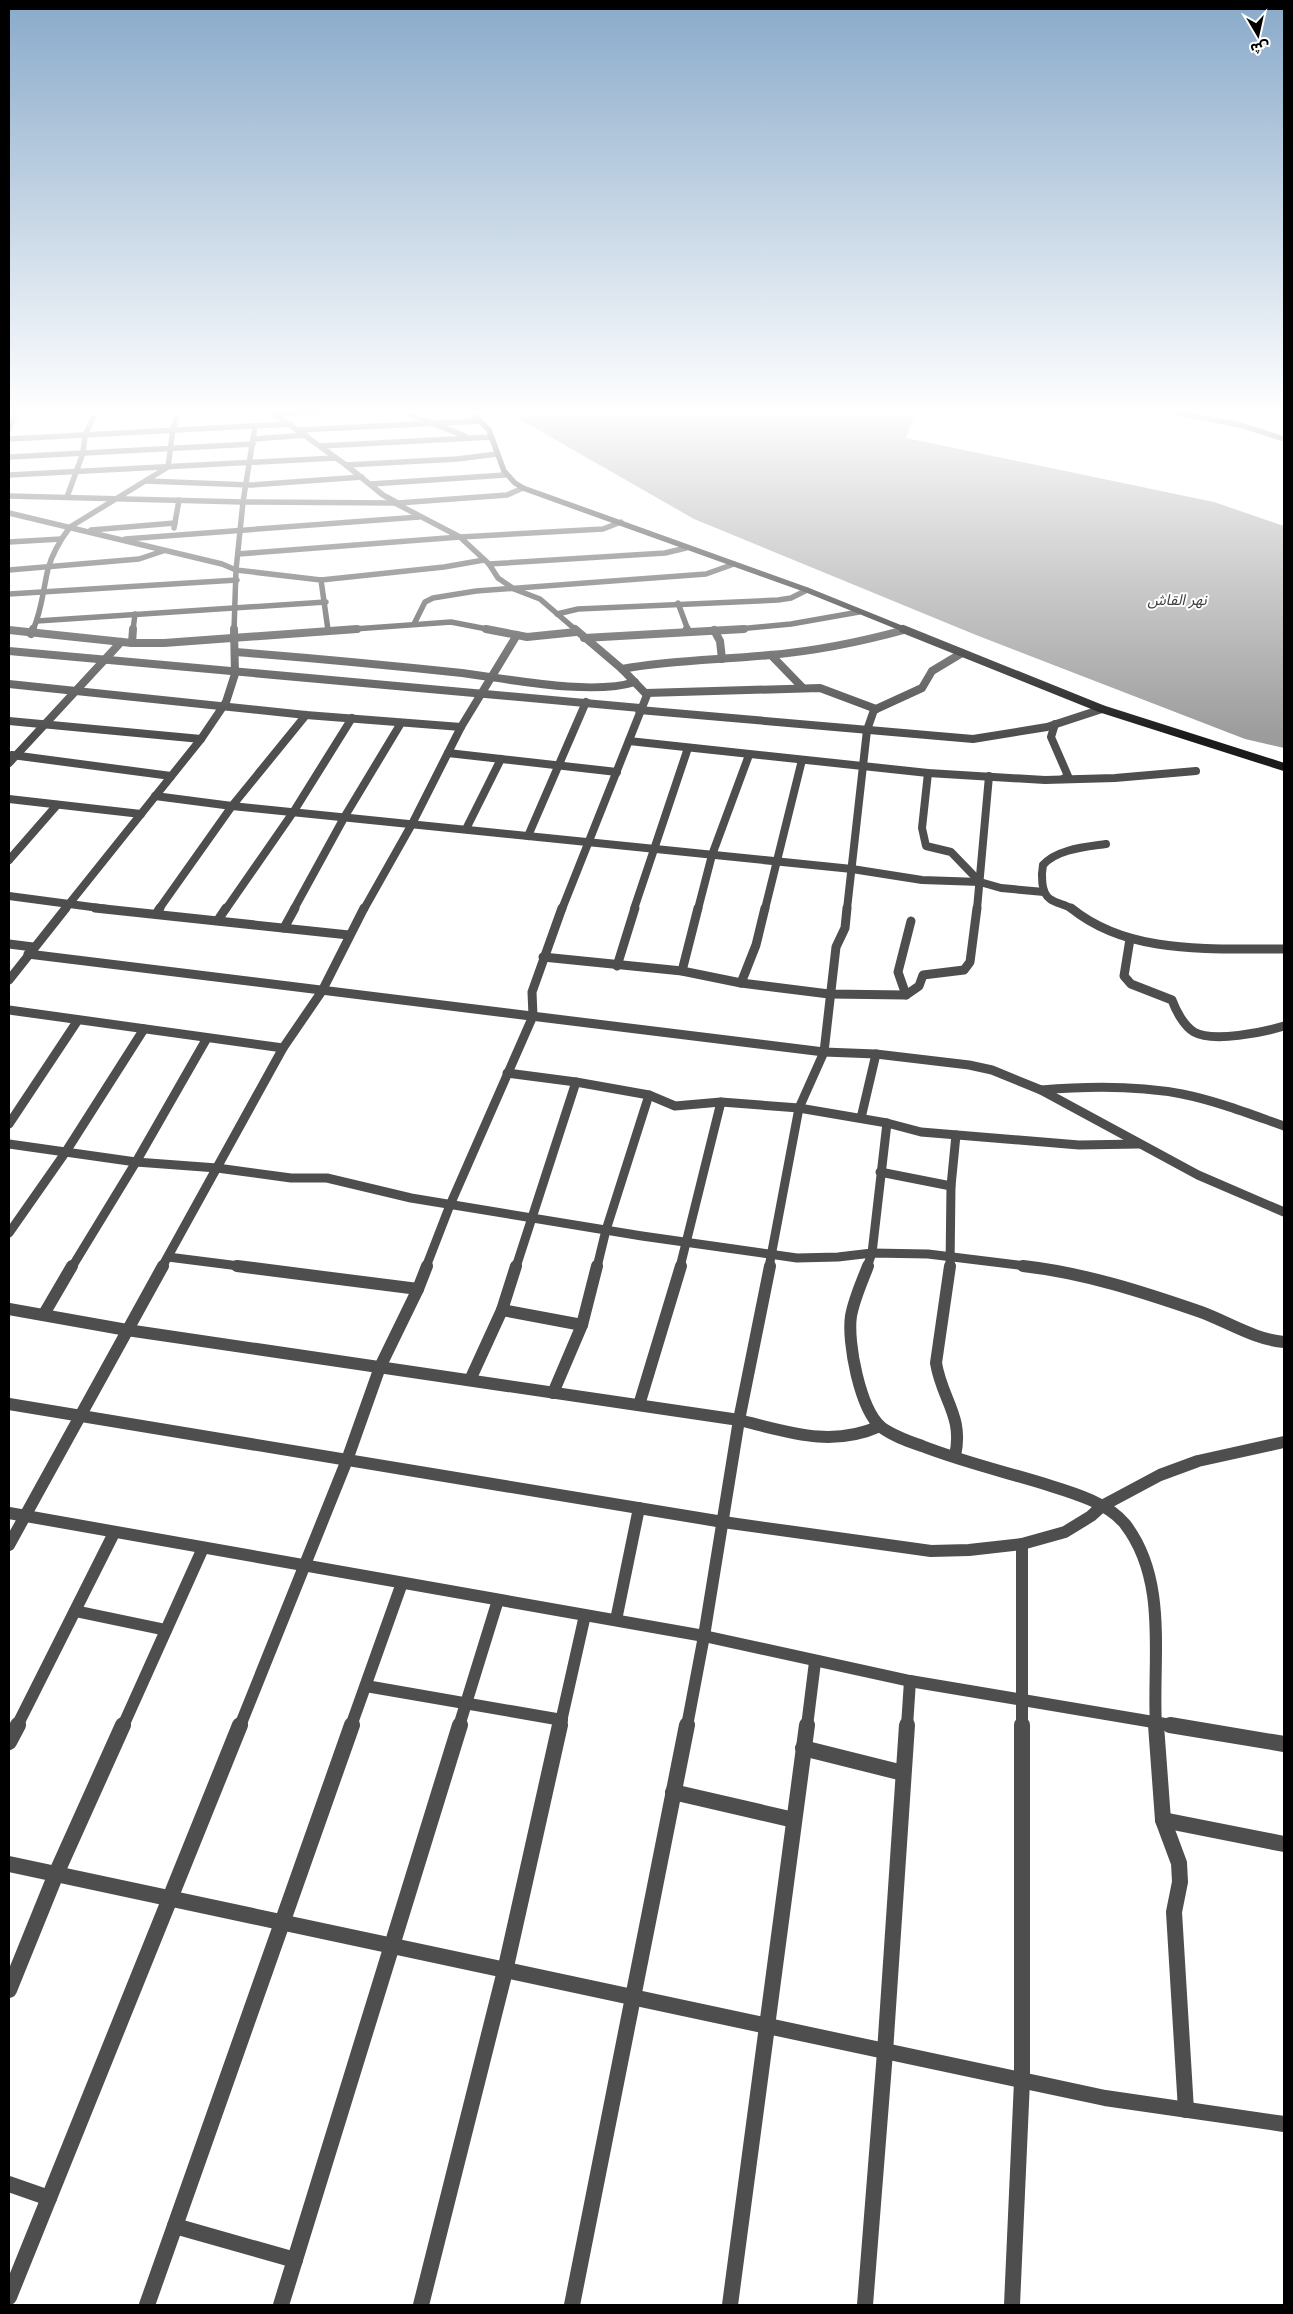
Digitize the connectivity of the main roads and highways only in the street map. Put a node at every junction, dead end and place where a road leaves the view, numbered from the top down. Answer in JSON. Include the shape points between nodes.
{"nodes":[{"id":1,"x":615,"y":520,"type":"edge"},
{"id":2,"x":1284,"y":767,"type":"edge"}],
"edges":[{"from":1,"to":2,"type":"main road","via":[[807,590],[1102,709]]}]}
